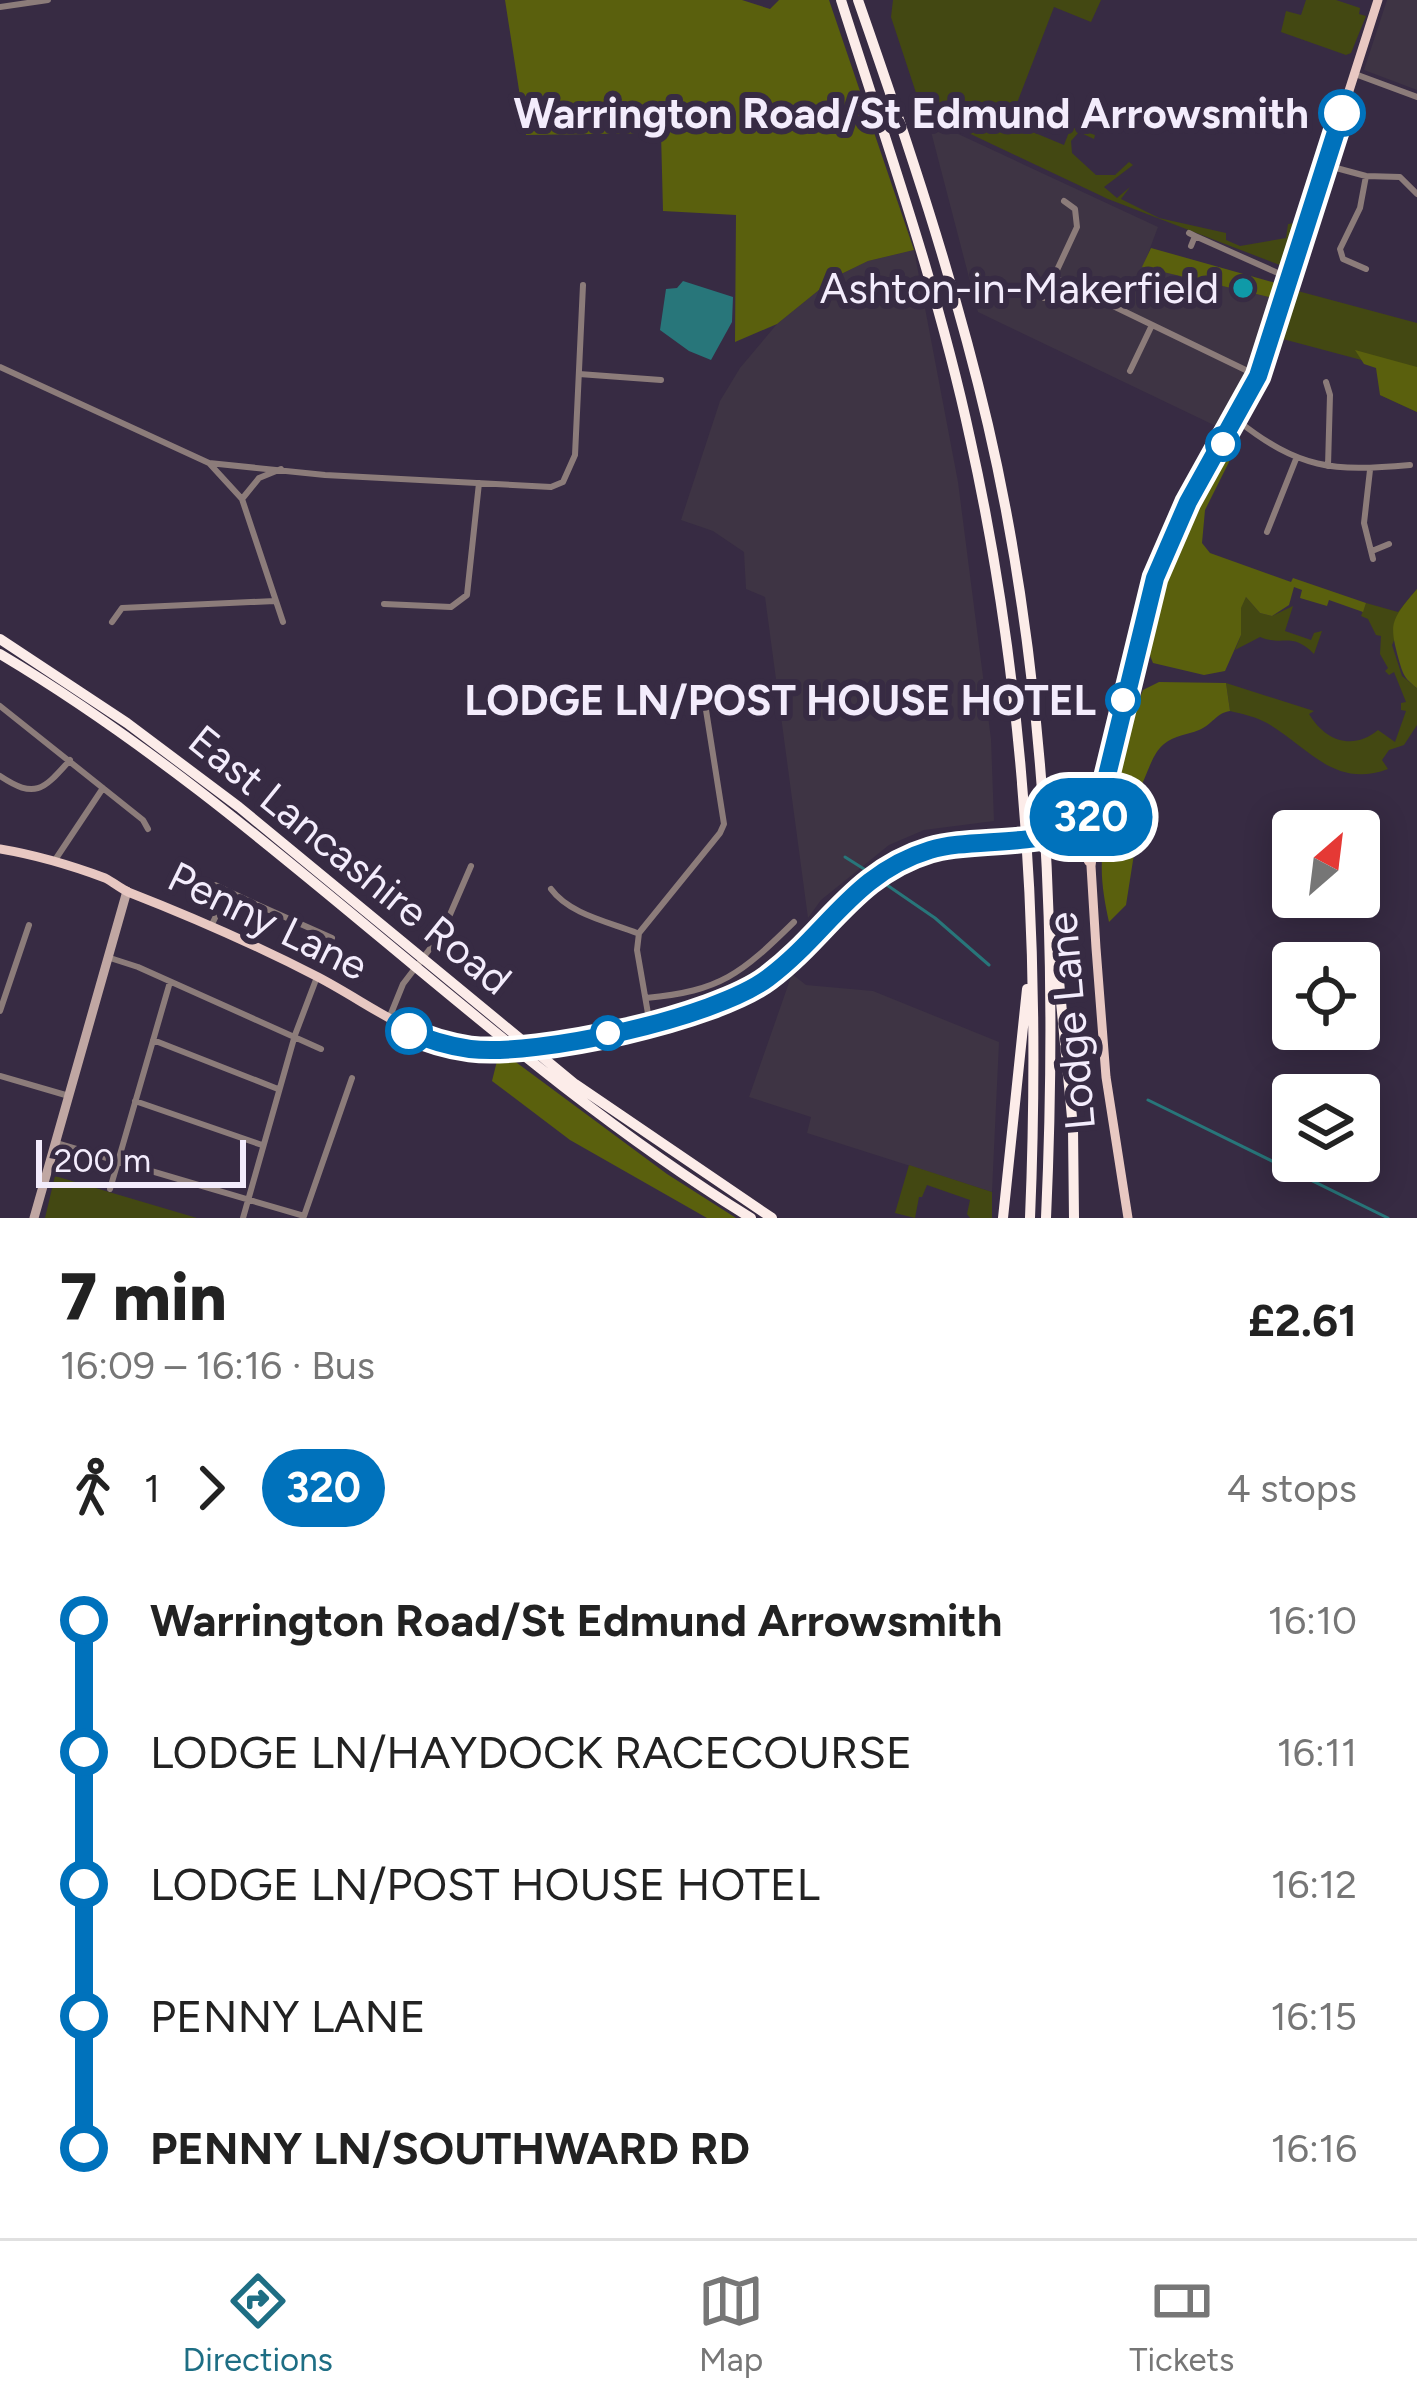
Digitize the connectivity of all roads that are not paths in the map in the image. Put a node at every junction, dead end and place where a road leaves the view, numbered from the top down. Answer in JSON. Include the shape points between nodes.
{"nodes":[{"id":1,"x":48,"y":0,"type":"edge"},
{"id":2,"x":841,"y":0,"type":"edge"},
{"id":3,"x":858,"y":0,"type":"edge"},
{"id":4,"x":1378,"y":0,"type":"edge"},
{"id":5,"x":0,"y":7,"type":"edge"},
{"id":6,"x":1355,"y":74,"type":"junction"},
{"id":7,"x":1417,"y":97,"type":"edge"},
{"id":8,"x":1325,"y":164,"type":"junction"},
{"id":9,"x":1366,"y":176,"type":"junction"},
{"id":10,"x":1417,"y":194,"type":"edge"},
{"id":11,"x":1064,"y":201,"type":"dead end"},
{"id":12,"x":1191,"y":246,"type":"dead end"},
{"id":13,"x":1366,"y":269,"type":"dead end"},
{"id":14,"x":1053,"y":278,"type":"junction"},
{"id":15,"x":1289,"y":278,"type":"junction"},
{"id":16,"x":583,"y":285,"type":"dead end"},
{"id":17,"x":1044,"y":298,"type":"dead end"},
{"id":18,"x":1152,"y":325,"type":"junction"},
{"id":19,"x":0,"y":367,"type":"edge"},
{"id":20,"x":1130,"y":370,"type":"dead end"},
{"id":21,"x":579,"y":374,"type":"junction"},
{"id":22,"x":1258,"y":376,"type":"junction"},
{"id":23,"x":662,"y":380,"type":"dead end"},
{"id":24,"x":1326,"y":382,"type":"dead end"},
{"id":25,"x":1237,"y":420,"type":"junction"},
{"id":26,"x":1296,"y":460,"type":"junction"},
{"id":27,"x":209,"y":463,"type":"junction"},
{"id":28,"x":1410,"y":465,"type":"dead end"},
{"id":29,"x":1328,"y":466,"type":"junction"},
{"id":30,"x":285,"y":468,"type":"junction"},
{"id":31,"x":1370,"y":470,"type":"junction"},
{"id":32,"x":479,"y":483,"type":"junction"},
{"id":33,"x":242,"y":499,"type":"junction"},
{"id":34,"x":1267,"y":532,"type":"dead end"},
{"id":35,"x":1389,"y":544,"type":"dead end"},
{"id":36,"x":276,"y":601,"type":"junction"},
{"id":37,"x":384,"y":604,"type":"dead end"},
{"id":38,"x":112,"y":622,"type":"dead end"},
{"id":39,"x":283,"y":622,"type":"dead end"},
{"id":40,"x":0,"y":639,"type":"edge"},
{"id":41,"x":0,"y":654,"type":"edge"},
{"id":42,"x":0,"y":706,"type":"edge"},
{"id":43,"x":706,"y":710,"type":"dead end"},
{"id":44,"x":70,"y":760,"type":"junction"},
{"id":45,"x":0,"y":776,"type":"edge"},
{"id":46,"x":103,"y":788,"type":"junction"},
{"id":47,"x":1098,"y":807,"type":"junction"},
{"id":48,"x":233,"y":809,"type":"junction"},
{"id":49,"x":148,"y":830,"type":"dead end"},
{"id":50,"x":1059,"y":835,"type":"junction"},
{"id":51,"x":1094,"y":837,"type":"junction"},
{"id":52,"x":0,"y":849,"type":"edge"},
{"id":53,"x":55,"y":860,"type":"junction"},
{"id":54,"x":471,"y":866,"type":"dead end"},
{"id":55,"x":1091,"y":866,"type":"junction"},
{"id":56,"x":1047,"y":879,"type":"junction"},
{"id":57,"x":215,"y":885,"type":"dead end"},
{"id":58,"x":551,"y":889,"type":"dead end"},
{"id":59,"x":127,"y":891,"type":"junction"},
{"id":60,"x":249,"y":901,"type":"junction"},
{"id":61,"x":211,"y":926,"type":"junction"},
{"id":62,"x":792,"y":928,"type":"dead end"},
{"id":63,"x":15,"y":929,"type":"dead end"},
{"id":64,"x":639,"y":934,"type":"junction"},
{"id":65,"x":332,"y":938,"type":"dead end"},
{"id":66,"x":1031,"y":953,"type":"junction"},
{"id":67,"x":107,"y":957,"type":"junction"},
{"id":68,"x":418,"y":964,"type":"junction"},
{"id":69,"x":317,"y":977,"type":"junction"},
{"id":70,"x":170,"y":982,"type":"junction"},
{"id":71,"x":646,"y":998,"type":"junction"},
{"id":72,"x":0,"y":1012,"type":"edge"},
{"id":73,"x":388,"y":1020,"type":"junction"},
{"id":74,"x":650,"y":1024,"type":"junction"},
{"id":75,"x":295,"y":1035,"type":"junction"},
{"id":76,"x":153,"y":1040,"type":"junction"},
{"id":77,"x":321,"y":1049,"type":"dead end"},
{"id":78,"x":0,"y":1076,"type":"edge"},
{"id":79,"x":352,"y":1078,"type":"dead end"},
{"id":80,"x":279,"y":1089,"type":"junction"},
{"id":81,"x":69,"y":1096,"type":"junction"},
{"id":82,"x":135,"y":1101,"type":"junction"},
{"id":83,"x":56,"y":1143,"type":"junction"},
{"id":84,"x":262,"y":1144,"type":"junction"},
{"id":85,"x":118,"y":1162,"type":"junction"},
{"id":86,"x":110,"y":1189,"type":"dead end"},
{"id":87,"x":248,"y":1201,"type":"junction"},
{"id":88,"x":304,"y":1216,"type":"edge"},
{"id":89,"x":34,"y":1218,"type":"edge"},
{"id":90,"x":243,"y":1218,"type":"edge"},
{"id":91,"x":752,"y":1218,"type":"edge"},
{"id":92,"x":772,"y":1218,"type":"edge"},
{"id":93,"x":1003,"y":1218,"type":"edge"},
{"id":94,"x":1030,"y":1218,"type":"edge"},
{"id":95,"x":1046,"y":1218,"type":"edge"},
{"id":96,"x":1074,"y":1218,"type":"edge"},
{"id":97,"x":1128,"y":1218,"type":"edge"}],
"edges":[{"from":1,"to":5,"type":"street"},
{"from":2,"to":66,"type":"highway","via":[[920,245],[970,437],[1005,633],[1027,829]]},
{"from":3,"to":56,"type":"highway","via":[[931,207],[988,427],[1025,628]]},
{"from":4,"to":6,"type":"main road","name":"Lodge Lane"},
{"from":6,"to":7,"type":"street"},
{"from":6,"to":8,"type":"main road","name":"Lodge Lane"},
{"from":8,"to":9,"type":"street"},
{"from":8,"to":15,"type":"main road","name":"Lodge Lane"},
{"from":9,"to":10,"type":"street","via":[[1400,177]]},
{"from":9,"to":13,"type":"street","via":[[1340,249],[1343,259]]},
{"from":11,"to":14,"type":"street","via":[[1078,223]]},
{"from":12,"to":15,"type":"street","via":[[1192,234]]},
{"from":14,"to":17,"type":"street"},
{"from":14,"to":18,"type":"street"},
{"from":15,"to":22,"type":"main road","name":"Lodge Lane"},
{"from":16,"to":21,"type":"street"},
{"from":18,"to":20,"type":"street"},
{"from":18,"to":22,"type":"street"},
{"from":19,"to":27,"type":"street"},
{"from":21,"to":23,"type":"street"},
{"from":21,"to":32,"type":"street","via":[[575,455],[563,482]]},
{"from":22,"to":25,"type":"main road","name":"Lodge Lane"},
{"from":24,"to":29,"type":"street"},
{"from":25,"to":26,"type":"street"},
{"from":25,"to":47,"type":"main road","name":"Lodge Lane","via":[[1155,578]]},
{"from":26,"to":29,"type":"street"},
{"from":26,"to":34,"type":"street"},
{"from":27,"to":30,"type":"street"},
{"from":27,"to":33,"type":"street"},
{"from":28,"to":31,"type":"street"},
{"from":29,"to":31,"type":"street"},
{"from":30,"to":32,"type":"street"},
{"from":30,"to":33,"type":"street","via":[[259,478]]},
{"from":31,"to":35,"type":"street","via":[[1364,524],[1372,555]]},
{"from":32,"to":37,"type":"street","via":[[466,595],[451,607]]},
{"from":33,"to":36,"type":"street"},
{"from":36,"to":38,"type":"street","via":[[122,608]]},
{"from":36,"to":39,"type":"street"},
{"from":40,"to":48,"type":"highway","name":"East Lancashire Road","via":[[127,723]]},
{"from":41,"to":48,"type":"highway","name":"East Lancashire Road"},
{"from":42,"to":44,"type":"street"},
{"from":43,"to":64,"type":"street","via":[[724,824]]},
{"from":44,"to":45,"type":"street","via":[[38,790]]},
{"from":44,"to":46,"type":"street"},
{"from":46,"to":49,"type":"street"},
{"from":46,"to":53,"type":"street"},
{"from":47,"to":50,"type":"main road","via":[[1085,824]]},
{"from":47,"to":51,"type":"main road","name":"Lodge Lane"},
{"from":48,"to":68,"type":"highway","name":"East Lancashire Road"},
{"from":50,"to":51,"type":"main road","name":"Penny Lane"},
{"from":50,"to":55,"type":"main road","via":[[1076,843]]},
{"from":50,"to":74,"type":"main road","name":"Penny Lane","via":[[965,842],[905,859],[851,894],[752,989]]},
{"from":51,"to":55,"type":"main road","name":"Lodge Lane"},
{"from":52,"to":53,"type":"main road","name":"Penny Lane"},
{"from":53,"to":59,"type":"main road","name":"Penny Lane"},
{"from":54,"to":73,"type":"street","via":[[442,933],[403,984]]},
{"from":55,"to":97,"type":"main road","name":"Lodge Lane","via":[[1106,1076]]},
{"from":56,"to":95,"type":"highway"},
{"from":56,"to":96,"type":"highway","via":[[1066,1036]]},
{"from":57,"to":60,"type":"street"},
{"from":58,"to":64,"type":"street","via":[[581,912]]},
{"from":59,"to":61,"type":"main road","name":"Penny Lane"},
{"from":59,"to":67,"type":"main road"},
{"from":60,"to":61,"type":"street","via":[[219,910]]},
{"from":60,"to":65,"type":"street"},
{"from":61,"to":69,"type":"main road","name":"Penny Lane"},
{"from":62,"to":71,"type":"street","via":[[728,980],[693,994]]},
{"from":63,"to":72,"type":"street","via":[[28,929]]},
{"from":64,"to":71,"type":"street"},
{"from":66,"to":93,"type":"highway"},
{"from":66,"to":94,"type":"highway"},
{"from":67,"to":70,"type":"street"},
{"from":67,"to":81,"type":"main road"},
{"from":68,"to":91,"type":"highway","name":"East Lancashire Road","via":[[519,1055]]},
{"from":68,"to":92,"type":"highway","name":"East Lancashire Road","via":[[639,1130]]},
{"from":69,"to":73,"type":"main road","name":"Penny Lane"},
{"from":69,"to":75,"type":"street"},
{"from":70,"to":75,"type":"street"},
{"from":70,"to":76,"type":"street"},
{"from":71,"to":74,"type":"street"},
{"from":73,"to":74,"type":"main road","name":"Penny Lane","via":[[441,1042],[495,1050]]},
{"from":75,"to":77,"type":"street"},
{"from":75,"to":80,"type":"street"},
{"from":76,"to":80,"type":"street"},
{"from":76,"to":82,"type":"street"},
{"from":78,"to":81,"type":"street"},
{"from":79,"to":88,"type":"street"},
{"from":80,"to":84,"type":"street"},
{"from":81,"to":83,"type":"main road"},
{"from":82,"to":84,"type":"street"},
{"from":82,"to":85,"type":"street"},
{"from":83,"to":85,"type":"street"},
{"from":83,"to":89,"type":"main road"},
{"from":84,"to":87,"type":"street"},
{"from":85,"to":86,"type":"street"},
{"from":85,"to":87,"type":"street"},
{"from":87,"to":88,"type":"street"},
{"from":87,"to":90,"type":"street"}]}
